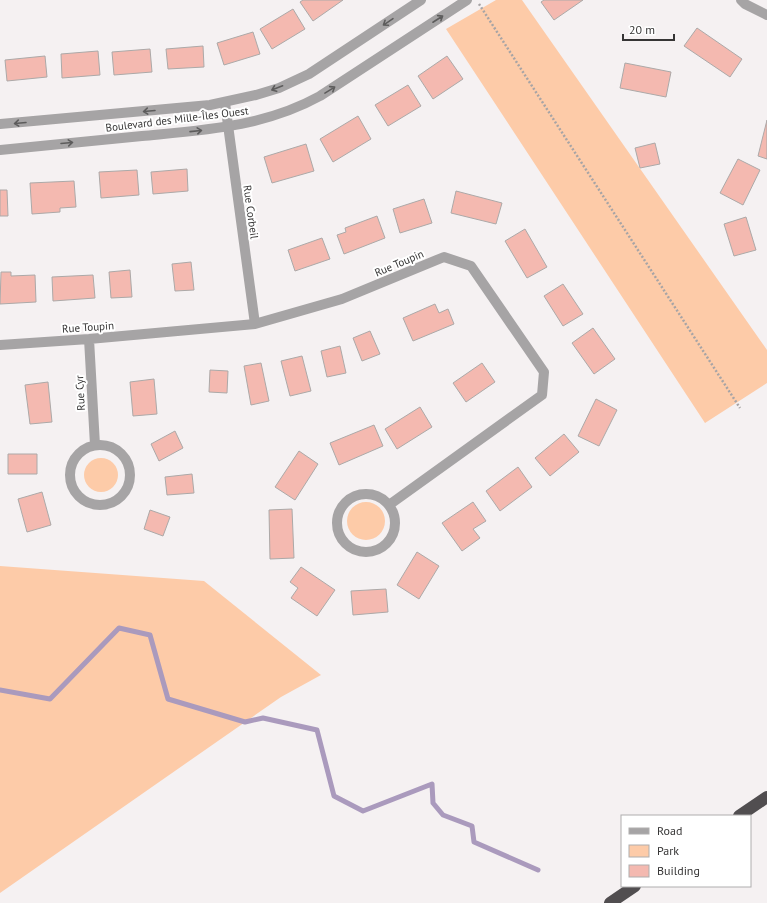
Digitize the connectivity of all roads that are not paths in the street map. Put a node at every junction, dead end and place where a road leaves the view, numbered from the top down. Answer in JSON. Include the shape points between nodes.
{"nodes":[{"id":1,"x":421,"y":0,"type":"edge"},
{"id":2,"x":467,"y":0,"type":"edge"},
{"id":3,"x":741,"y":0,"type":"edge"},
{"id":4,"x":767,"y":15,"type":"edge"},
{"id":5,"x":225,"y":103,"type":"junction"},
{"id":6,"x":0,"y":124,"type":"edge"},
{"id":7,"x":228,"y":127,"type":"junction"},
{"id":8,"x":0,"y":150,"type":"edge"},
{"id":9,"x":255,"y":324,"type":"junction"},
{"id":10,"x":89,"y":339,"type":"junction"},
{"id":11,"x":0,"y":345,"type":"edge"},
{"id":12,"x":95,"y":445,"type":"junction"},
{"id":13,"x":389,"y":505,"type":"junction"},
{"id":14,"x":767,"y":797,"type":"edge"},
{"id":15,"x":740,"y":815,"type":"edge"},
{"id":16,"x":634,"y":887,"type":"edge"},
{"id":17,"x":610,"y":903,"type":"edge"}],
"edges":[{"from":1,"to":5,"type":"street","name":"Boulevard des Mille-Îles Ouest","one_way":true,"via":[[308,74],[268,91]]},
{"from":7,"to":2,"type":"street","name":"Boulevard des Mille-Îles Ouest","one_way":true,"via":[[269,118],[307,104]]},
{"from":3,"to":4,"type":"street"},
{"from":5,"to":6,"type":"street","name":"Boulevard des Mille-Îles Ouest","one_way":true},
{"from":5,"to":7,"type":"street","name":"Rue Corbeil"},
{"from":8,"to":7,"type":"street","name":"Boulevard des Mille-Îles Ouest","one_way":true},
{"from":7,"to":9,"type":"street","name":"Rue Corbeil"},
{"from":9,"to":10,"type":"street","name":"Rue Toupin"},
{"from":9,"to":13,"type":"street","name":"Rue Toupin","via":[[342,300],[444,257],[471,266],[544,372],[542,395]]},
{"from":10,"to":11,"type":"street","name":"Rue Toupin"},
{"from":10,"to":12,"type":"street","name":"Rue Cyr"},
{"from":12,"to":12,"type":"street","via":[[77,456],[70,474],[77,494],[88,502],[103,505],[113,502],[124,493],[129,484],[130,473],[124,457],[117,450]]},
{"from":13,"to":13,"type":"street","via":[[382,498],[372,494],[362,494],[344,504],[337,517],[337,527],[345,544],[360,552],[370,552],[389,541],[394,532],[395,522]]},
{"from":14,"to":15,"type":"highway"},
{"from":16,"to":17,"type":"highway"}]}
